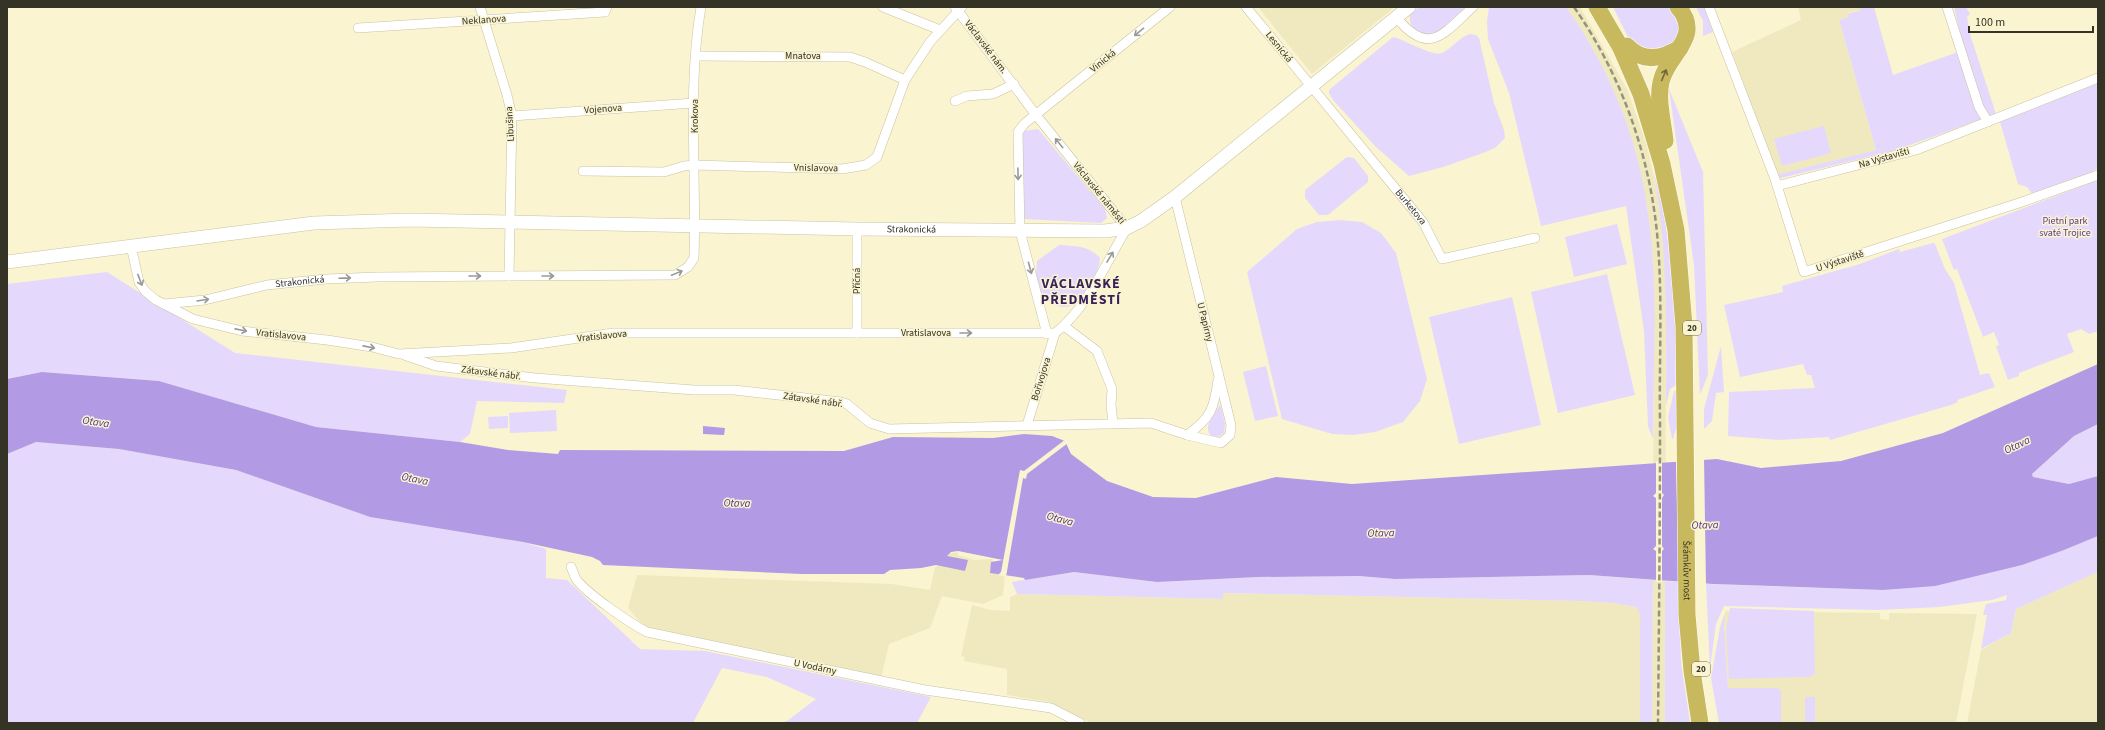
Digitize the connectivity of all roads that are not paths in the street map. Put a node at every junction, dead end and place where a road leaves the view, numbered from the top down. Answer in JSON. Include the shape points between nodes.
{"nodes":[{"id":1,"x":480,"y":7,"type":"edge"},
{"id":2,"x":607,"y":7,"type":"edge"},
{"id":3,"x":701,"y":7,"type":"edge"},
{"id":4,"x":883,"y":7,"type":"edge"},
{"id":5,"x":1170,"y":7,"type":"edge"},
{"id":6,"x":1246,"y":7,"type":"edge"},
{"id":7,"x":1409,"y":7,"type":"edge"},
{"id":8,"x":1473,"y":7,"type":"edge"},
{"id":9,"x":1584,"y":7,"type":"edge"},
{"id":10,"x":1597,"y":7,"type":"edge"},
{"id":11,"x":1606,"y":7,"type":"edge"},
{"id":12,"x":1678,"y":7,"type":"edge"},
{"id":13,"x":1709,"y":7,"type":"edge"},
{"id":14,"x":1947,"y":7,"type":"edge"},
{"id":15,"x":958,"y":8,"type":"edge"},
{"id":16,"x":1396,"y":17,"type":"junction"},
{"id":17,"x":485,"y":20,"type":"junction"},
{"id":18,"x":358,"y":28,"type":"dead end"},
{"id":19,"x":940,"y":30,"type":"junction"},
{"id":20,"x":1627,"y":46,"type":"junction"},
{"id":21,"x":1680,"y":48,"type":"junction"},
{"id":22,"x":696,"y":56,"type":"junction"},
{"id":23,"x":2098,"y":78,"type":"edge"},
{"id":24,"x":905,"y":80,"type":"junction"},
{"id":25,"x":1014,"y":84,"type":"junction"},
{"id":26,"x":1312,"y":88,"type":"junction"},
{"id":27,"x":955,"y":100,"type":"dead end"},
{"id":28,"x":694,"y":103,"type":"junction"},
{"id":29,"x":1036,"y":115,"type":"junction"},
{"id":30,"x":512,"y":116,"type":"junction"},
{"id":31,"x":1988,"y":122,"type":"junction"},
{"id":32,"x":1661,"y":143,"type":"junction"},
{"id":33,"x":695,"y":165,"type":"junction"},
{"id":34,"x":583,"y":171,"type":"dead end"},
{"id":35,"x":2098,"y":174,"type":"edge"},
{"id":36,"x":1777,"y":186,"type":"junction"},
{"id":37,"x":1175,"y":196,"type":"junction"},
{"id":38,"x":510,"y":221,"type":"junction"},
{"id":39,"x":695,"y":225,"type":"junction"},
{"id":40,"x":1127,"y":228,"type":"junction"},
{"id":41,"x":857,"y":229,"type":"junction"},
{"id":42,"x":1020,"y":231,"type":"junction"},
{"id":43,"x":1535,"y":238,"type":"dead end"},
{"id":44,"x":131,"y":246,"type":"junction"},
{"id":45,"x":7,"y":262,"type":"edge"},
{"id":46,"x":509,"y":276,"type":"junction"},
{"id":47,"x":164,"y":304,"type":"junction"},
{"id":48,"x":1064,"y":326,"type":"junction"},
{"id":49,"x":857,"y":333,"type":"junction"},
{"id":50,"x":1051,"y":333,"type":"junction"},
{"id":51,"x":399,"y":354,"type":"junction"},
{"id":52,"x":1218,"y":374,"type":"junction"},
{"id":53,"x":1113,"y":423,"type":"junction"},
{"id":54,"x":1028,"y":425,"type":"junction"},
{"id":55,"x":1187,"y":435,"type":"junction"},
{"id":56,"x":1221,"y":443,"type":"joint"},
{"id":57,"x":571,"y":567,"type":"dead end"},
{"id":58,"x":1692,"y":614,"type":"junction"},
{"id":59,"x":1080,"y":723,"type":"edge"},
{"id":60,"x":1700,"y":723,"type":"edge"},
{"id":61,"x":1710,"y":723,"type":"edge"}],
"edges":[{"from":1,"to":17,"type":"street","name":"Libušina"},
{"from":2,"to":17,"type":"street","name":"Neklanova","via":[[605,12]]},
{"from":3,"to":22,"type":"street","name":"Krokova"},
{"from":4,"to":19,"type":"street"},
{"from":5,"to":29,"type":"street","name":"Vinická","one_way":true},
{"from":6,"to":26,"type":"street","name":"Lesnická"},
{"from":7,"to":16,"type":"main road"},
{"from":8,"to":16,"type":"street","via":[[1440,37],[1431,40],[1413,34]]},
{"from":9,"to":32,"type":"highway"},
{"from":10,"to":32,"type":"highway","number":"20","via":[[1637,82]]},
{"from":11,"to":20,"type":"highway","number":"20"},
{"from":12,"to":21,"type":"highway","via":[[1687,31]]},
{"from":13,"to":36,"type":"street","name":"U Výstaviště"},
{"from":14,"to":31,"type":"street","via":[[1979,107]]},
{"from":15,"to":19,"type":"street","name":"Vnislavova"},
{"from":15,"to":25,"type":"street","name":"Václavské nám."},
{"from":16,"to":26,"type":"main road"},
{"from":17,"to":18,"type":"street","name":"Neklanova"},
{"from":17,"to":30,"type":"street","name":"Libušina"},
{"from":19,"to":24,"type":"street","name":"Vnislavova"},
{"from":20,"to":21,"type":"highway","via":[[1639,55],[1652,58],[1669,55]]},
{"from":20,"to":32,"type":"highway","number":"20","via":[[1653,104]]},
{"from":32,"to":21,"type":"highway","one_way":true,"via":[[1661,81]]},
{"from":22,"to":24,"type":"street","name":"Mnatova","via":[[850,57]]},
{"from":22,"to":28,"type":"street","name":"Krokova"},
{"from":23,"to":31,"type":"street","name":"Na Výstavišti"},
{"from":24,"to":33,"type":"street","name":"Vnislavova","via":[[877,157],[866,165],[842,169]]},
{"from":25,"to":27,"type":"street","via":[[993,94],[967,96]]},
{"from":25,"to":29,"type":"street","name":"Václavské náměstí"},
{"from":26,"to":37,"type":"main road"},
{"from":26,"to":43,"type":"street","name":"Burketova","via":[[1423,222],[1442,258]]},
{"from":28,"to":30,"type":"street","name":"Vojenova"},
{"from":28,"to":33,"type":"street","name":"Krokova"},
{"from":40,"to":29,"type":"street","name":"Václavské náměstí","one_way":true},
{"from":29,"to":42,"type":"street","one_way":true,"via":[[1021,128],[1018,138]]},
{"from":30,"to":38,"type":"street","name":"Libušina"},
{"from":31,"to":36,"type":"street","name":"Na Výstavišti","via":[[1909,152]]},
{"from":32,"to":58,"type":"highway","name":"Šrámkův most","number":"20","via":[[1676,230],[1681,278],[1690,429]]},
{"from":33,"to":34,"type":"street","name":"Vnislavova","via":[[664,172]]},
{"from":33,"to":39,"type":"street","name":"Krokova"},
{"from":35,"to":36,"type":"street","name":"U Výstaviště","via":[[1953,225],[1804,272]]},
{"from":37,"to":40,"type":"main road"},
{"from":37,"to":52,"type":"street","name":"U Papírny"},
{"from":38,"to":39,"type":"main road","name":"Strakonická"},
{"from":38,"to":44,"type":"main road","name":"Strakonická","via":[[410,220],[314,223]]},
{"from":38,"to":46,"type":"street"},
{"from":39,"to":41,"type":"main road","name":"Strakonická"},
{"from":46,"to":39,"type":"street","name":"Strakonická","one_way":true,"via":[[675,275],[688,267],[694,258]]},
{"from":40,"to":42,"type":"main road","name":"Strakonická","via":[[1088,232]]},
{"from":48,"to":40,"type":"street","name":"Václavské náměstí","one_way":true,"via":[[1083,302]]},
{"from":41,"to":42,"type":"main road","name":"Strakonická"},
{"from":41,"to":49,"type":"street","name":"Příčná"},
{"from":42,"to":50,"type":"street","one_way":true},
{"from":44,"to":45,"type":"main road","name":"Strakonická"},
{"from":44,"to":47,"type":"street","one_way":true,"via":[[139,282],[145,291]]},
{"from":47,"to":46,"type":"street","name":"Strakonická","one_way":true,"via":[[205,300],[267,285],[326,279]]},
{"from":47,"to":51,"type":"street","name":"Vratislavova","one_way":true,"via":[[193,319],[242,331],[327,340]]},
{"from":48,"to":50,"type":"street","name":"Václavské náměstí"},
{"from":48,"to":53,"type":"street","via":[[1097,351],[1112,390]]},
{"from":49,"to":50,"type":"street","name":"Vratislavova","one_way":true},
{"from":49,"to":51,"type":"street","name":"Vratislavova","via":[[613,333],[511,348]]},
{"from":50,"to":54,"type":"street","name":"Bořivojova"},
{"from":51,"to":54,"type":"street","name":"Zátavské nábř.","via":[[436,366],[535,378],[694,390],[734,390],[841,402],[870,423],[890,429]]},
{"from":52,"to":55,"type":"street","via":[[1212,411],[1202,424]]},
{"from":52,"to":56,"type":"street","name":"U Papírny","via":[[1231,424],[1230,435]]},
{"from":53,"to":54,"type":"street","name":"Zátavské nábř."},
{"from":53,"to":55,"type":"street","name":"Zátavské nábř.","via":[[1151,423]]},
{"from":55,"to":56,"type":"street","name":"Zátavské nábř."},
{"from":57,"to":59,"type":"street","name":"U Vodárny","via":[[577,579],[588,590],[632,625],[647,632],[925,690],[1050,708]]},
{"from":58,"to":60,"type":"highway","number":"20","via":[[1692,671]]},
{"from":58,"to":61,"type":"highway","number":"20"}]}
